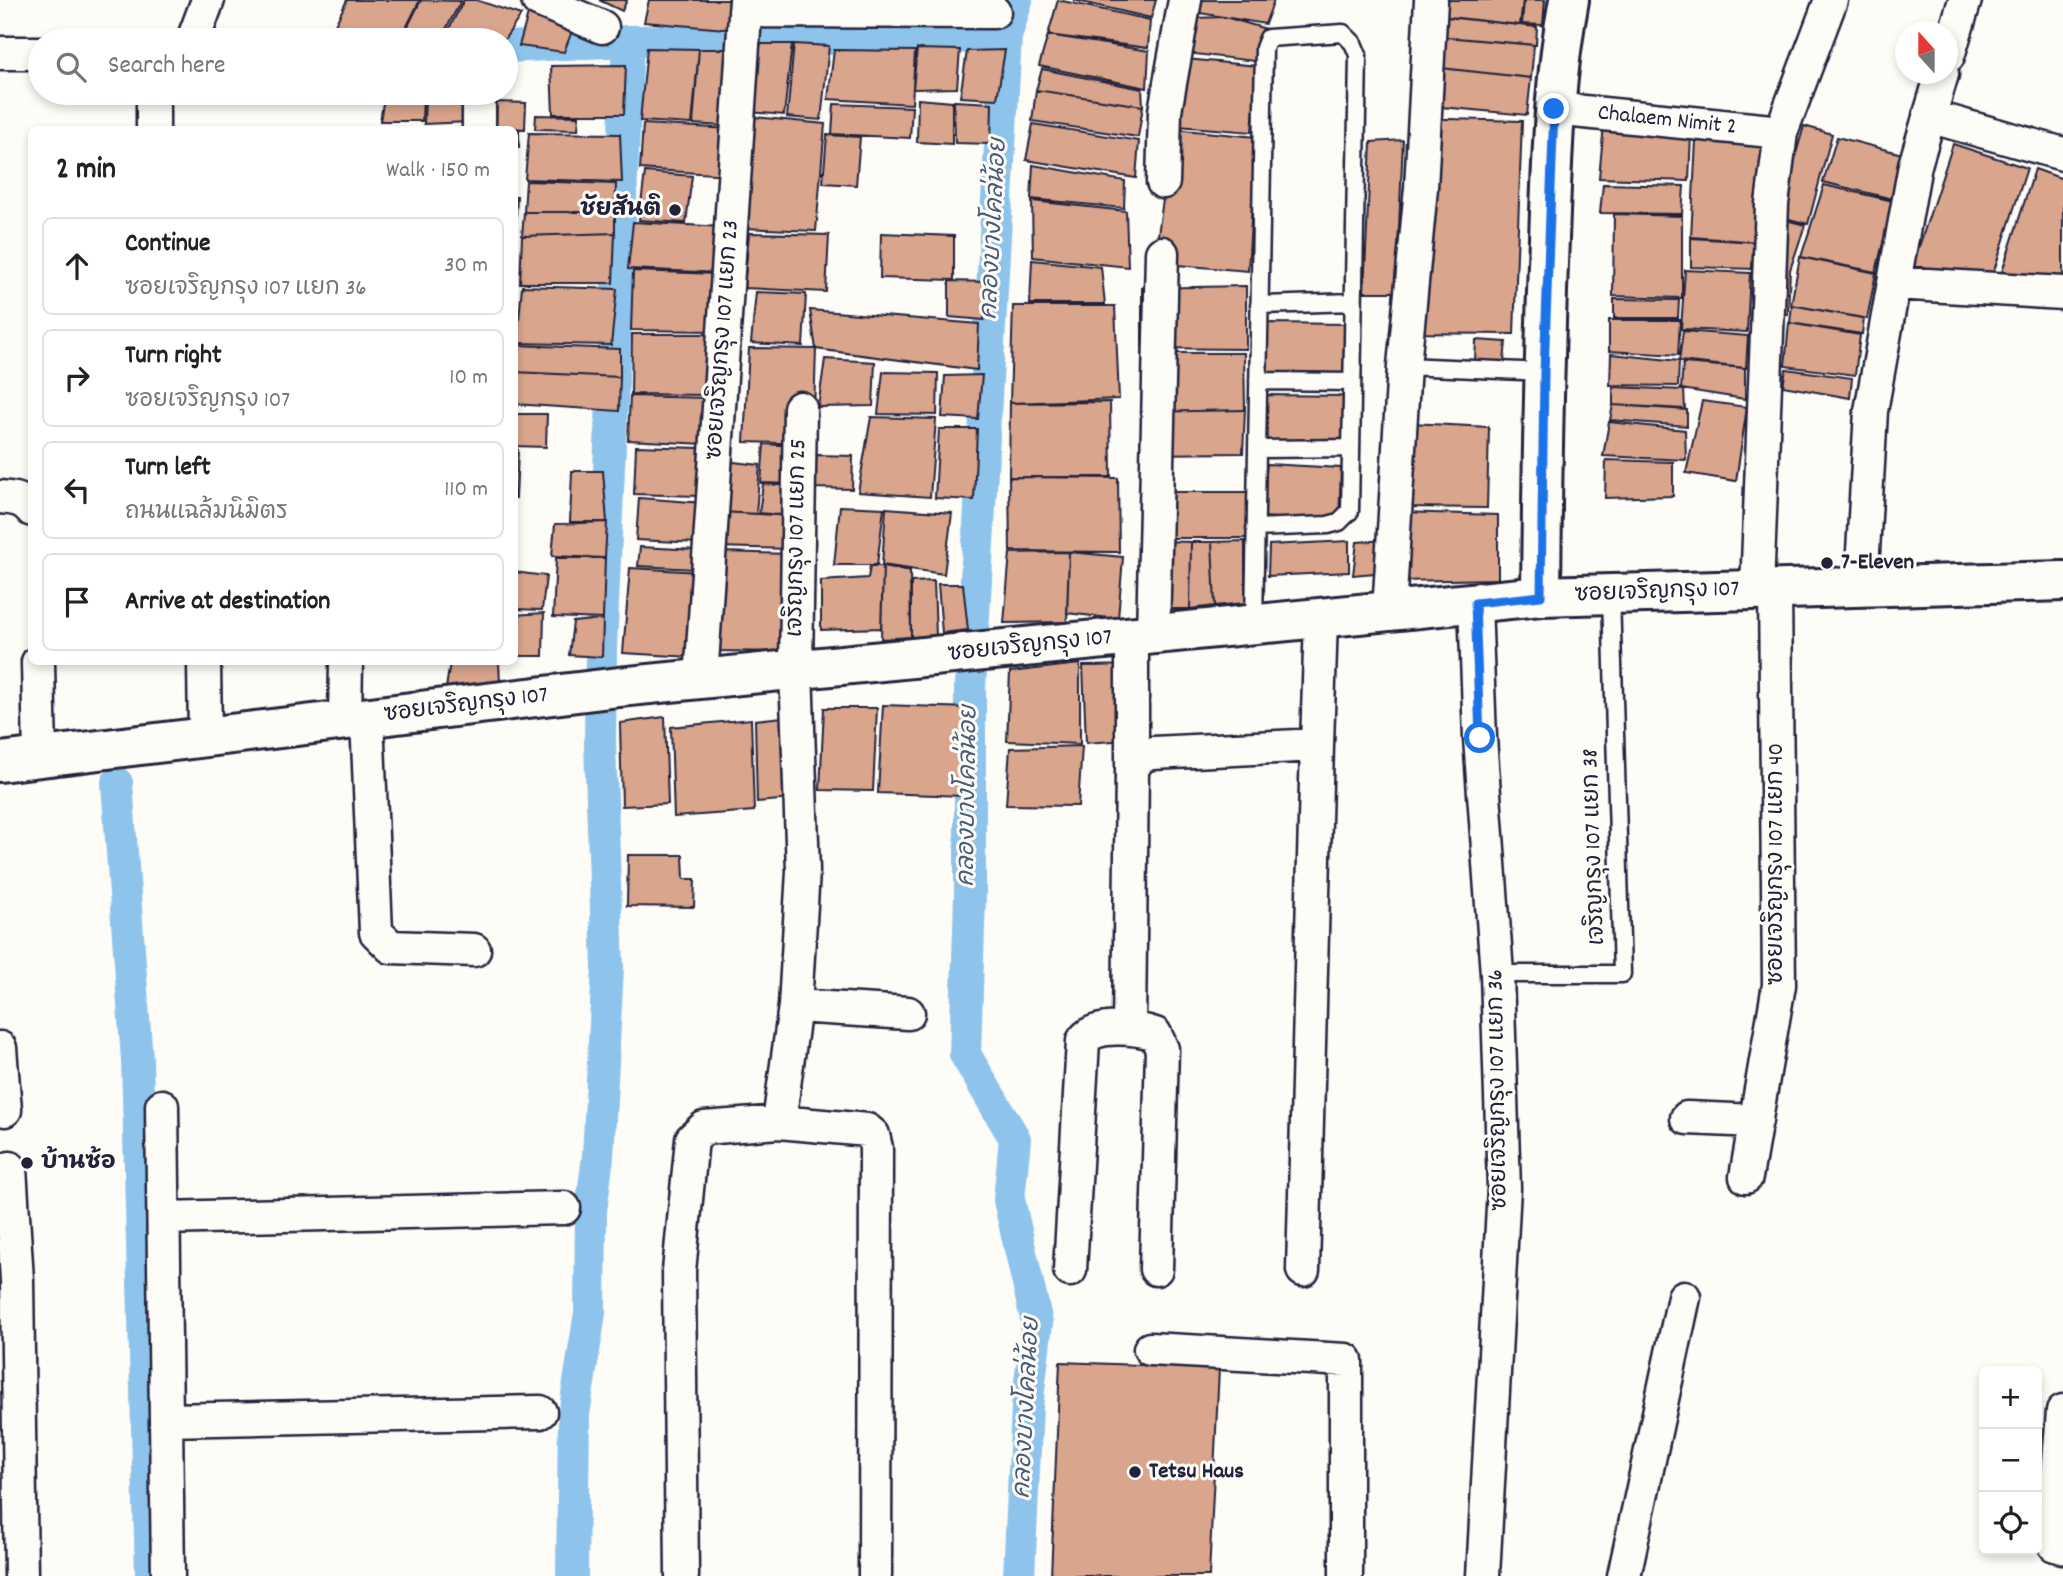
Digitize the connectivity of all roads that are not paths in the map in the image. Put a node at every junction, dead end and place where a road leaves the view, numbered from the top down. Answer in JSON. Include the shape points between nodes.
{"nodes":[{"id":1,"x":208,"y":0,"type":"edge"},
{"id":2,"x":538,"y":0,"type":"edge"},
{"id":3,"x":1185,"y":0,"type":"edge"},
{"id":4,"x":1431,"y":0,"type":"edge"},
{"id":5,"x":1569,"y":0,"type":"edge"},
{"id":6,"x":1831,"y":0,"type":"edge"},
{"id":7,"x":1965,"y":0,"type":"edge"},
{"id":8,"x":745,"y":9,"type":"edge"},
{"id":9,"x":994,"y":12,"type":"dead end"},
{"id":10,"x":1958,"y":23,"type":"edge"},
{"id":11,"x":602,"y":27,"type":"dead end"},
{"id":12,"x":198,"y":28,"type":"edge"},
{"id":13,"x":0,"y":53,"type":"edge"},
{"id":14,"x":28,"y":53,"type":"edge"},
{"id":15,"x":1939,"y":84,"type":"edge"},
{"id":16,"x":153,"y":105,"type":"edge"},
{"id":17,"x":1554,"y":109,"type":"junction"},
{"id":18,"x":1929,"y":117,"type":"junction"},
{"id":19,"x":153,"y":126,"type":"edge"},
{"id":20,"x":1781,"y":132,"type":"junction"},
{"id":21,"x":2063,"y":153,"type":"edge"},
{"id":22,"x":1163,"y":182,"type":"dead end"},
{"id":23,"x":1162,"y":253,"type":"dead end"},
{"id":24,"x":1894,"y":284,"type":"junction"},
{"id":25,"x":2063,"y":293,"type":"edge"},
{"id":26,"x":1353,"y":302,"type":"junction"},
{"id":27,"x":1259,"y":305,"type":"junction"},
{"id":28,"x":1404,"y":366,"type":"junction"},
{"id":29,"x":1544,"y":372,"type":"junction"},
{"id":30,"x":1258,"y":381,"type":"junction"},
{"id":31,"x":1352,"y":382,"type":"junction"},
{"id":32,"x":800,"y":408,"type":"dead end"},
{"id":33,"x":1351,"y":448,"type":"junction"},
{"id":34,"x":1257,"y":449,"type":"junction"},
{"id":35,"x":0,"y":497,"type":"edge"},
{"id":36,"x":28,"y":505,"type":"edge"},
{"id":37,"x":1255,"y":528,"type":"junction"},
{"id":38,"x":2063,"y":581,"type":"edge"},
{"id":39,"x":1861,"y":587,"type":"junction"},
{"id":40,"x":1766,"y":590,"type":"junction"},
{"id":41,"x":1611,"y":594,"type":"junction"},
{"id":42,"x":1541,"y":596,"type":"junction"},
{"id":43,"x":1475,"y":603,"type":"junction"},
{"id":44,"x":1389,"y":612,"type":"junction"},
{"id":45,"x":1321,"y":618,"type":"junction"},
{"id":46,"x":1254,"y":625,"type":"junction"},
{"id":47,"x":1142,"y":636,"type":"junction"},
{"id":48,"x":38,"y":665,"type":"edge"},
{"id":49,"x":204,"y":665,"type":"edge"},
{"id":50,"x":347,"y":665,"type":"edge"},
{"id":51,"x":796,"y":669,"type":"junction"},
{"id":52,"x":701,"y":679,"type":"junction"},
{"id":53,"x":356,"y":719,"type":"junction"},
{"id":54,"x":205,"y":737,"type":"junction"},
{"id":55,"x":1317,"y":745,"type":"junction"},
{"id":56,"x":40,"y":758,"type":"junction"},
{"id":57,"x":0,"y":762,"type":"edge"},
{"id":58,"x":1132,"y":769,"type":"junction"},
{"id":59,"x":474,"y":950,"type":"dead end"},
{"id":60,"x":1497,"y":974,"type":"junction"},
{"id":61,"x":795,"y":1006,"type":"junction"},
{"id":62,"x":908,"y":1013,"type":"dead end"},
{"id":63,"x":1129,"y":1028,"type":"junction"},
{"id":64,"x":0,"y":1048,"type":"edge"},
{"id":65,"x":162,"y":1106,"type":"dead end"},
{"id":66,"x":5,"y":1110,"type":"dead end"},
{"id":67,"x":1687,"y":1118,"type":"dead end"},
{"id":68,"x":1756,"y":1121,"type":"junction"},
{"id":69,"x":779,"y":1122,"type":"junction"},
{"id":70,"x":10,"y":1168,"type":"dead end"},
{"id":71,"x":1746,"y":1177,"type":"dead end"},
{"id":72,"x":564,"y":1208,"type":"dead end"},
{"id":73,"x":164,"y":1218,"type":"junction"},
{"id":74,"x":1156,"y":1269,"type":"dead end"},
{"id":75,"x":1070,"y":1270,"type":"dead end"},
{"id":76,"x":1303,"y":1270,"type":"dead end"},
{"id":77,"x":9,"y":1280,"type":"edge"},
{"id":78,"x":1684,"y":1297,"type":"dead end"},
{"id":79,"x":1150,"y":1349,"type":"dead end"},
{"id":80,"x":540,"y":1412,"type":"dead end"},
{"id":81,"x":2063,"y":1412,"type":"edge"},
{"id":82,"x":166,"y":1420,"type":"junction"},
{"id":83,"x":2063,"y":1547,"type":"edge"},
{"id":84,"x":21,"y":1576,"type":"edge"},
{"id":85,"x":168,"y":1576,"type":"edge"},
{"id":86,"x":682,"y":1576,"type":"edge"},
{"id":87,"x":875,"y":1576,"type":"edge"},
{"id":88,"x":1346,"y":1576,"type":"edge"},
{"id":89,"x":1483,"y":1576,"type":"edge"},
{"id":90,"x":1624,"y":1576,"type":"edge"}],
"edges":[{"from":1,"to":12,"type":"street"},
{"from":2,"to":11,"type":"street"},
{"from":3,"to":22,"type":"street","via":[[1165,111]]},
{"from":4,"to":28,"type":"street","via":[[1421,188]]},
{"from":5,"to":17,"type":"street"},
{"from":6,"to":20,"type":"street","name":"ซอยเจริญกรุง 107 แยก 40"},
{"from":7,"to":10,"type":"street"},
{"from":8,"to":9,"type":"street"},
{"from":8,"to":52,"type":"street","name":"ซอยเจริญกรุง 107 แยก 23"},
{"from":13,"to":14,"type":"street"},
{"from":15,"to":18,"type":"street"},
{"from":16,"to":19,"type":"street"},
{"from":17,"to":20,"type":"street","name":"Chalaem Nimit 2"},
{"from":17,"to":29,"type":"street"},
{"from":18,"to":21,"type":"street"},
{"from":18,"to":24,"type":"street","via":[[1915,165]]},
{"from":20,"to":40,"type":"street","name":"ซอยเจริญกรุง 107 แยก 40","via":[[1772,204]]},
{"from":23,"to":47,"type":"street"},
{"from":24,"to":25,"type":"street"},
{"from":24,"to":39,"type":"street","via":[[1871,411]]},
{"from":26,"to":27,"type":"lane"},
{"from":26,"to":27,"type":"lane","via":[[1357,55],[1343,33],[1295,34],[1268,38],[1264,48]]},
{"from":26,"to":31,"type":"lane"},
{"from":27,"to":30,"type":"lane"},
{"from":28,"to":29,"type":"lane"},
{"from":28,"to":44,"type":"street"},
{"from":29,"to":42,"type":"street"},
{"from":30,"to":31,"type":"lane"},
{"from":30,"to":34,"type":"lane"},
{"from":31,"to":33,"type":"lane"},
{"from":32,"to":51,"type":"street","name":"เจริญกรุง 107 แยก 25"},
{"from":33,"to":34,"type":"lane"},
{"from":33,"to":37,"type":"lane","via":[[1350,511],[1339,522]]},
{"from":34,"to":37,"type":"lane"},
{"from":35,"to":36,"type":"street"},
{"from":37,"to":46,"type":"lane"},
{"from":38,"to":39,"type":"street","name":"ซอยเจริญกรุง 107"},
{"from":39,"to":40,"type":"street","name":"ซอยเจริญกรุง 107"},
{"from":40,"to":41,"type":"street","name":"ซอยเจริญกรุง 107"},
{"from":40,"to":68,"type":"street","name":"ซอยเจริญกรุง 107 แยก 40","via":[[1779,985]]},
{"from":41,"to":42,"type":"street","name":"ซอยเจริญกรุง 107"},
{"from":41,"to":60,"type":"lane","name":"เจริญกรุง 107 แยก 38","via":[[1622,974]]},
{"from":42,"to":43,"type":"street","name":"ซอยเจริญกรุง 107"},
{"from":43,"to":44,"type":"street","name":"ซอยเจริญกรุง 107"},
{"from":43,"to":60,"type":"street","name":"ซอยเจริญกรุง 107 แยก 36"},
{"from":44,"to":45,"type":"street","name":"ซอยเจริญกรุง 107"},
{"from":45,"to":46,"type":"street","name":"ซอยเจริญกรุง 107"},
{"from":45,"to":55,"type":"street"},
{"from":46,"to":47,"type":"street","name":"ซอยเจริญกรุง 107"},
{"from":47,"to":51,"type":"street","name":"ซอยเจริญกรุง 107"},
{"from":47,"to":58,"type":"street"},
{"from":48,"to":56,"type":"street"},
{"from":49,"to":54,"type":"street"},
{"from":50,"to":53,"type":"street"},
{"from":51,"to":52,"type":"street","name":"ซอยเจริญกรุง 107"},
{"from":51,"to":61,"type":"street","name":"เจริญกรุง 107 แยก 25","via":[[803,871]]},
{"from":52,"to":53,"type":"street","name":"ซอยเจริญกรุง 107"},
{"from":53,"to":54,"type":"street","name":"ซอยเจริญกรุง 107"},
{"from":53,"to":59,"type":"street","via":[[376,932],[391,947]]},
{"from":54,"to":56,"type":"street","name":"ซอยเจริญกรุง 107"},
{"from":55,"to":58,"type":"street","via":[[1153,753],[1141,755]]},
{"from":55,"to":76,"type":"street"},
{"from":56,"to":57,"type":"street","name":"ซอยเจริญกรุง 107"},
{"from":58,"to":63,"type":"street"},
{"from":60,"to":89,"type":"street","name":"ซอยเจริญกรุง 107 แยก 36","via":[[1504,1188]]},
{"from":61,"to":62,"type":"street"},
{"from":61,"to":69,"type":"street","name":"เจริญกรุง 107 แยก 25"},
{"from":63,"to":74,"type":"street","via":[[1155,1034],[1162,1049]]},
{"from":63,"to":75,"type":"street","via":[[1094,1033],[1083,1041]]},
{"from":64,"to":66,"type":"street"},
{"from":65,"to":73,"type":"street"},
{"from":67,"to":68,"type":"street"},
{"from":68,"to":71,"type":"street","name":"ซอยเจริญกรุง 107 แยก 40"},
{"from":69,"to":86,"type":"street","via":[[704,1128],[692,1139],[679,1271]]},
{"from":69,"to":87,"type":"street","via":[[867,1130],[876,1148]]},
{"from":70,"to":77,"type":"street"},
{"from":72,"to":73,"type":"street"},
{"from":73,"to":82,"type":"street"},
{"from":77,"to":84,"type":"street"},
{"from":78,"to":90,"type":"street"},
{"from":79,"to":88,"type":"street","via":[[1346,1360]]},
{"from":80,"to":82,"type":"street"},
{"from":81,"to":83,"type":"street","via":[[2053,1537],[2055,1545]]},
{"from":82,"to":85,"type":"street"}]}
